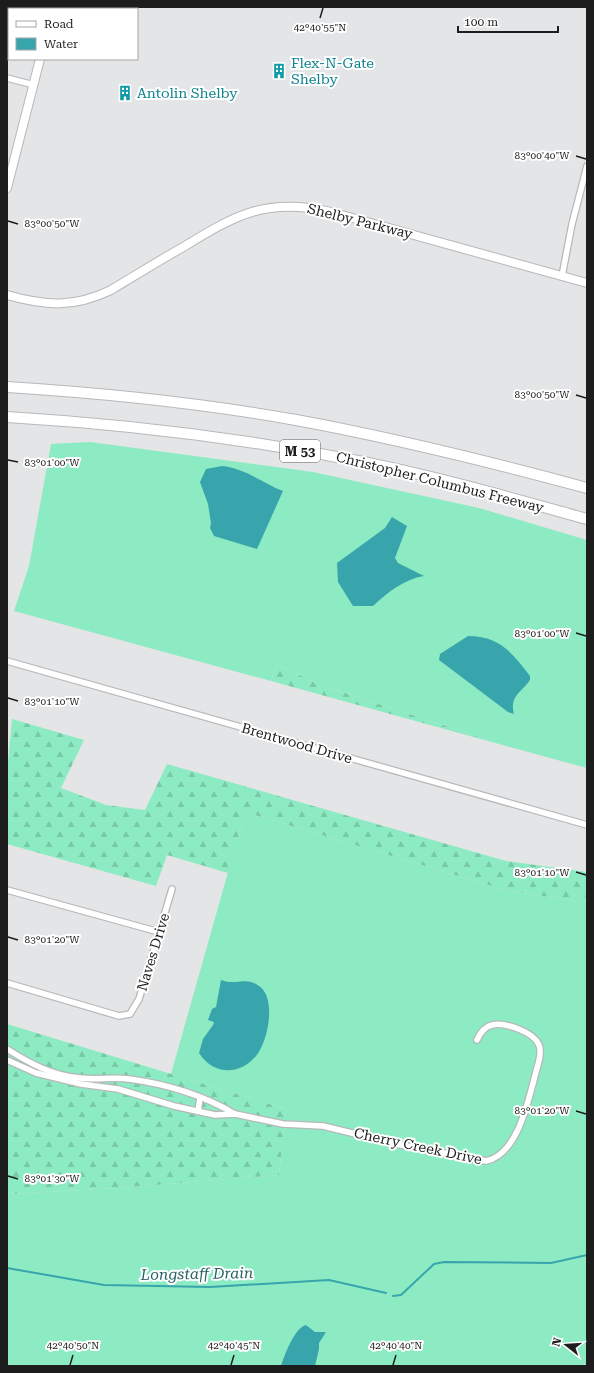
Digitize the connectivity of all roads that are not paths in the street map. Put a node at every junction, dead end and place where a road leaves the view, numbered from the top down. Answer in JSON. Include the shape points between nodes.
{"nodes":[{"id":1,"x":40,"y":60,"type":"edge"},
{"id":2,"x":7,"y":78,"type":"edge"},
{"id":3,"x":34,"y":85,"type":"junction"},
{"id":4,"x":587,"y":166,"type":"edge"},
{"id":5,"x":7,"y":188,"type":"edge"},
{"id":6,"x":562,"y":276,"type":"junction"},
{"id":7,"x":587,"y":283,"type":"edge"},
{"id":8,"x":7,"y":295,"type":"edge"},
{"id":9,"x":7,"y":387,"type":"edge"},
{"id":10,"x":7,"y":417,"type":"edge"},
{"id":11,"x":587,"y":488,"type":"edge"},
{"id":12,"x":587,"y":519,"type":"edge"},
{"id":13,"x":7,"y":661,"type":"edge"},
{"id":14,"x":587,"y":825,"type":"edge"},
{"id":15,"x":172,"y":889,"type":"dead end"},
{"id":16,"x":7,"y":890,"type":"edge"},
{"id":17,"x":159,"y":932,"type":"junction"},
{"id":18,"x":7,"y":983,"type":"edge"},
{"id":19,"x":477,"y":1040,"type":"dead end"},
{"id":20,"x":7,"y":1049,"type":"edge"},
{"id":21,"x":7,"y":1060,"type":"edge"},
{"id":22,"x":78,"y":1081,"type":"junction"},
{"id":23,"x":200,"y":1098,"type":"junction"},
{"id":24,"x":198,"y":1111,"type":"junction"},
{"id":25,"x":235,"y":1114,"type":"junction"}],
"edges":[{"from":1,"to":3,"type":"street"},
{"from":2,"to":3,"type":"street"},
{"from":3,"to":5,"type":"street"},
{"from":4,"to":6,"type":"street"},
{"from":6,"to":7,"type":"street","name":"Shelby Parkway"},
{"from":6,"to":8,"type":"street","name":"Shelby Parkway","via":[[330,212],[283,206],[254,210],[229,220],[111,290],[92,298],[68,304],[53,304]]},
{"from":9,"to":11,"type":"highway","name":"Christopher Columbus Freeway","number":"M 53","via":[[131,398],[294,420],[467,456]]},
{"from":10,"to":12,"type":"highway","name":"Christopher Columbus Freeway","number":"M 53","via":[[183,433],[319,454],[480,490]]},
{"from":13,"to":14,"type":"street","name":"Brentwood Drive"},
{"from":15,"to":17,"type":"street","name":"Naves Drive"},
{"from":16,"to":17,"type":"street"},
{"from":17,"to":18,"type":"street","name":"Naves Drive","via":[[139,999],[130,1014],[119,1016]]},
{"from":19,"to":25,"type":"street","name":"Cherry Creek Drive","via":[[487,1027],[499,1024],[527,1032],[539,1045],[540,1051],[540,1061],[517,1134],[506,1150],[490,1160],[477,1161],[323,1126],[282,1124]]},
{"from":20,"to":22,"type":"street","name":"Cherry Creek Drive","via":[[50,1071]]},
{"from":21,"to":22,"type":"street","name":"Cherry Creek Drive","via":[[36,1073]]},
{"from":22,"to":23,"type":"street","name":"Cherry Creek Drive","via":[[126,1078],[169,1086]]},
{"from":22,"to":24,"type":"street","name":"Cherry Creek Drive"},
{"from":23,"to":24,"type":"street"},
{"from":23,"to":25,"type":"street","name":"Cherry Creek Drive","via":[[218,1104]]},
{"from":24,"to":25,"type":"street","name":"Cherry Creek Drive","via":[[215,1115]]}]}
